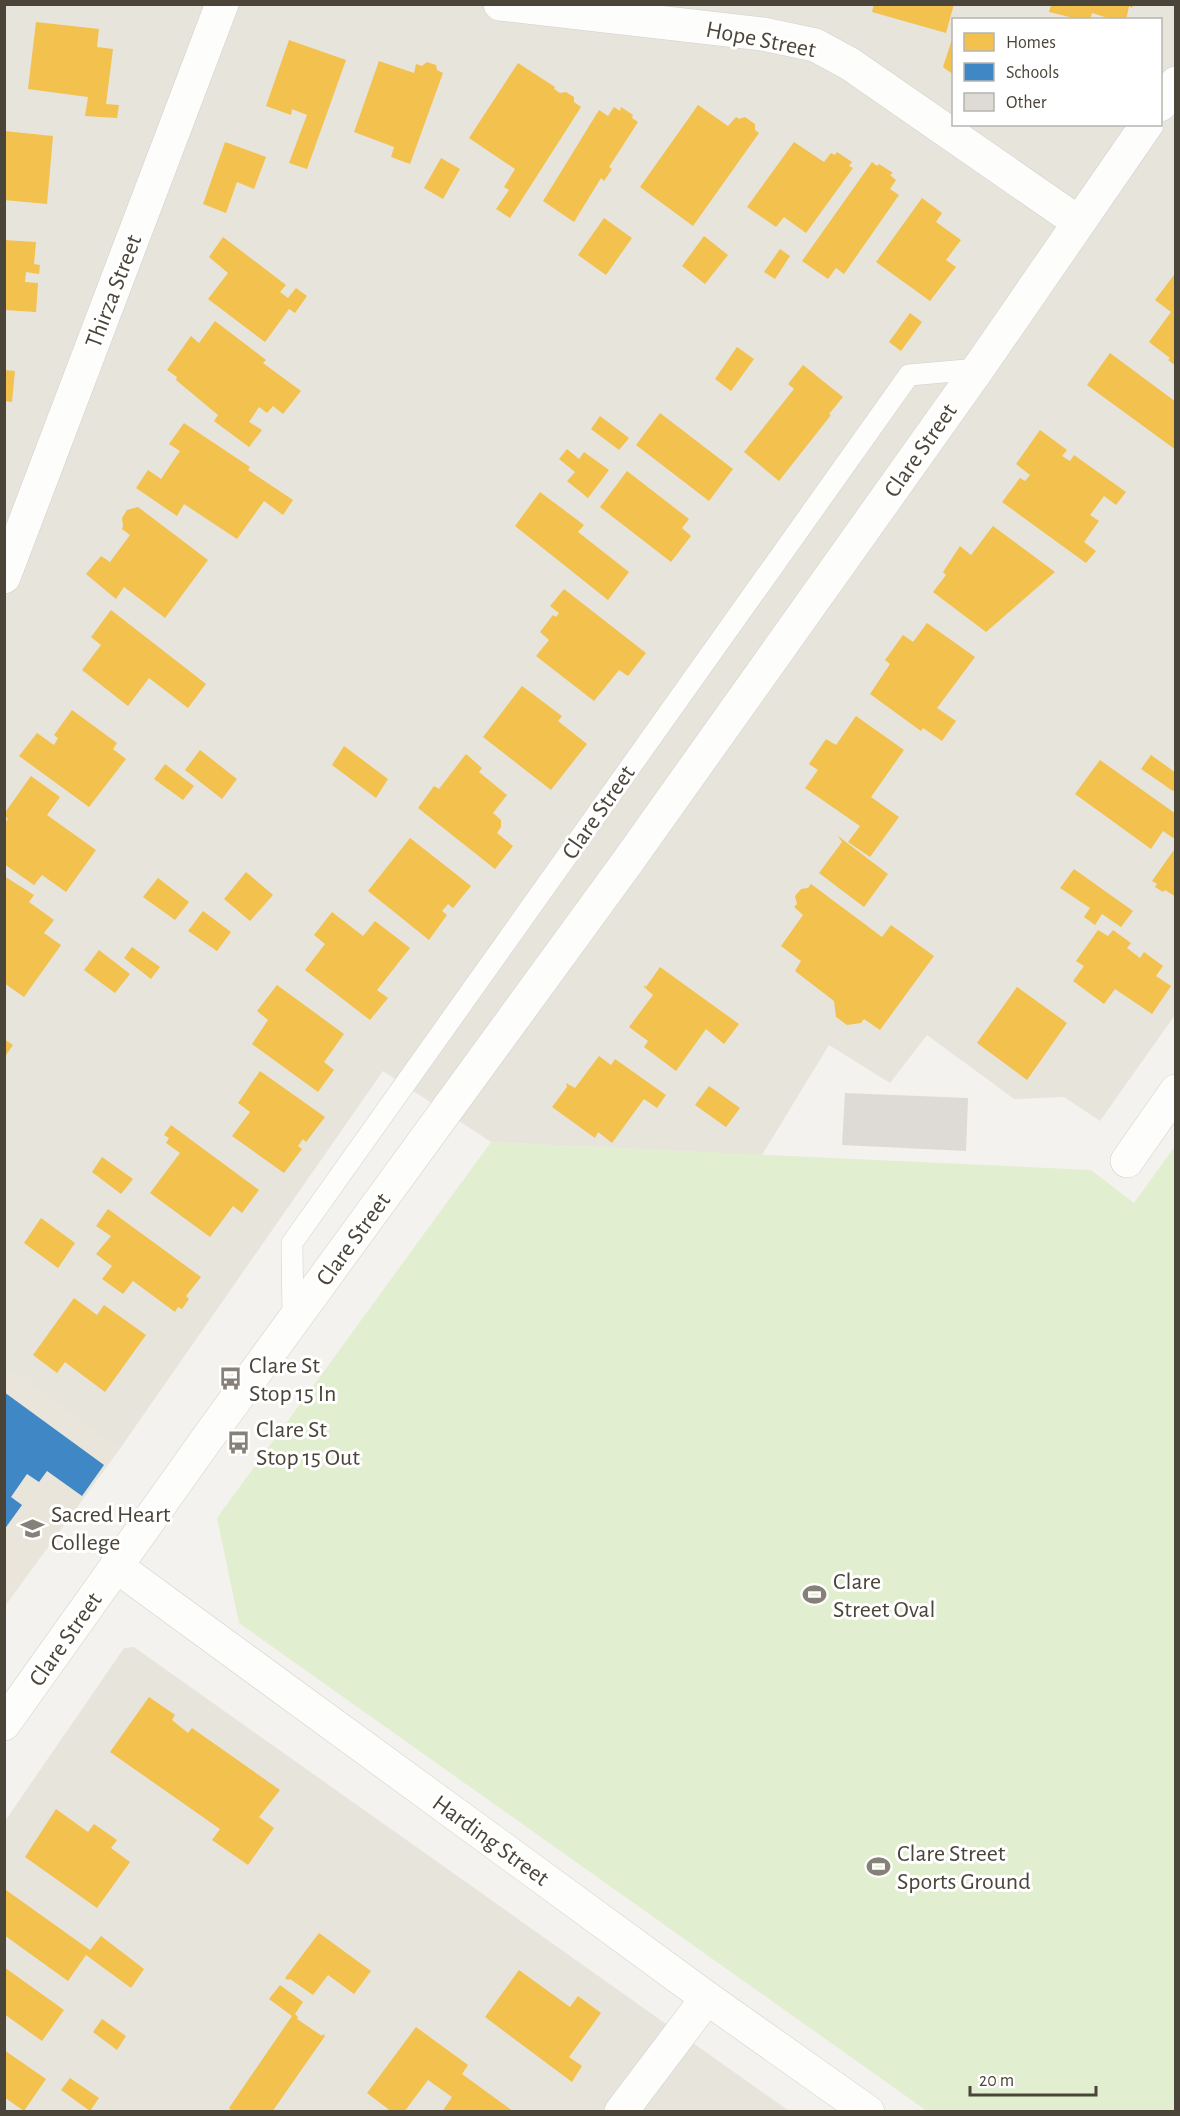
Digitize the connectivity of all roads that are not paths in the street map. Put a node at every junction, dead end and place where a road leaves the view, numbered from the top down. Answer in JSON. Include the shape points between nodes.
{"nodes":[{"id":1,"x":222,"y":4,"type":"edge"},
{"id":2,"x":500,"y":4,"type":"edge"},
{"id":3,"x":1176,"y":84,"type":"edge"},
{"id":4,"x":1162,"y":104,"type":"edge"},
{"id":5,"x":1146,"y":126,"type":"edge"},
{"id":6,"x":1078,"y":222,"type":"junction"},
{"id":7,"x":978,"y":369,"type":"junction"},
{"id":8,"x":4,"y":577,"type":"edge"},
{"id":9,"x":1176,"y":1091,"type":"edge"},
{"id":10,"x":1127,"y":1161,"type":"dead end"},
{"id":11,"x":294,"y":1320,"type":"junction"},
{"id":12,"x":116,"y":1566,"type":"junction"},
{"id":13,"x":4,"y":1725,"type":"edge"},
{"id":14,"x":707,"y":1998,"type":"junction"},
{"id":15,"x":621,"y":2112,"type":"edge"},
{"id":16,"x":868,"y":2112,"type":"edge"}],
"edges":[{"from":1,"to":8,"type":"street","name":"Thirza Street"},
{"from":2,"to":6,"type":"street","name":"Hope Street","via":[[763,34],[815,45],[850,64]]},
{"from":3,"to":4,"type":"street"},
{"from":5,"to":6,"type":"street","name":"Clare Street"},
{"from":6,"to":7,"type":"street","name":"Clare Street"},
{"from":7,"to":11,"type":"street","name":"Clare Street"},
{"from":7,"to":11,"type":"lane","name":"Clare Street","via":[[909,375],[292,1243]]},
{"from":9,"to":10,"type":"street"},
{"from":11,"to":12,"type":"street","name":"Clare Street"},
{"from":12,"to":13,"type":"street","name":"Clare Street"},
{"from":12,"to":14,"type":"street","name":"Harding Street"},
{"from":14,"to":15,"type":"street"},
{"from":14,"to":16,"type":"street","name":"Harding Street"}]}
